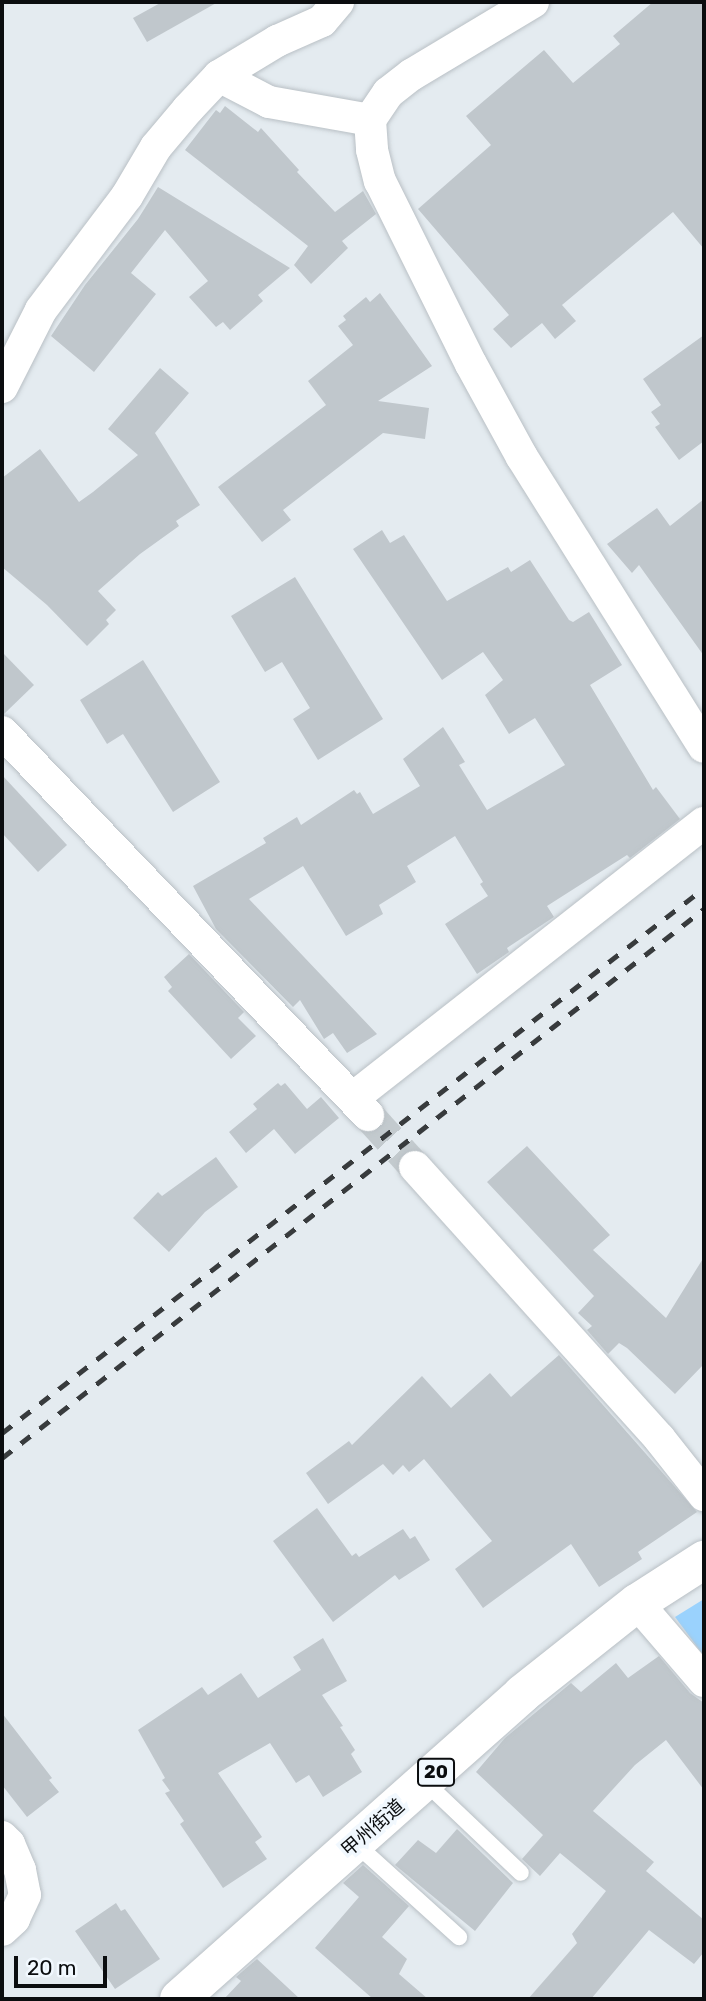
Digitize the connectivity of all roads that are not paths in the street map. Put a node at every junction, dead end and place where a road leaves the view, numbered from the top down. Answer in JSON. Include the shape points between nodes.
{"nodes":[{"id":1,"x":338,"y":2,"type":"edge"},
{"id":2,"x":533,"y":2,"type":"edge"},
{"id":3,"x":219,"y":76,"type":"junction"},
{"id":4,"x":370,"y":120,"type":"junction"},
{"id":5,"x":2,"y":387,"type":"edge"},
{"id":6,"x":2,"y":732,"type":"edge"},
{"id":7,"x":704,"y":747,"type":"edge"},
{"id":8,"x":704,"y":824,"type":"edge"},
{"id":9,"x":415,"y":1167,"type":"tunnel mouth"},
{"id":10,"x":704,"y":1495,"type":"edge"},
{"id":11,"x":704,"y":1560,"type":"edge"},
{"id":12,"x":637,"y":1602,"type":"junction"},
{"id":13,"x":704,"y":1681,"type":"edge"},
{"id":14,"x":425,"y":1782,"type":"junction"},
{"id":15,"x":2,"y":1837,"type":"edge"},
{"id":16,"x":356,"y":1844,"type":"junction"},
{"id":17,"x":521,"y":1874,"type":"dead end"},
{"id":18,"x":2,"y":1930,"type":"edge"},
{"id":19,"x":459,"y":1937,"type":"dead end"},
{"id":20,"x":179,"y":1999,"type":"edge"}],
"edges":[{"from":1,"to":3,"type":"street","via":[[322,21],[265,47]]},
{"from":2,"to":4,"type":"street","via":[[411,75],[388,93]]},
{"from":3,"to":4,"type":"street","via":[[269,102]]},
{"from":3,"to":5,"type":"street","via":[[156,148],[127,196],[41,310]]},
{"from":4,"to":7,"type":"street","via":[[380,181],[471,364],[522,457]]},
{"from":6,"to":8,"type":"street","via":[[360,1106]]},
{"from":9,"to":10,"type":"street","via":[[659,1438]]},
{"from":11,"to":12,"type":"highway","name":"甲州街道","number":"20"},
{"from":12,"to":13,"type":"street"},
{"from":12,"to":14,"type":"highway","name":"甲州街道","number":"20","via":[[522,1694]]},
{"from":14,"to":16,"type":"highway","name":"甲州街道","number":"20"},
{"from":14,"to":17,"type":"lane"},
{"from":15,"to":18,"type":"street","via":[[20,1871],[25,1895],[14,1919]]},
{"from":16,"to":19,"type":"lane"},
{"from":16,"to":20,"type":"highway","name":"甲州街道","number":"20"}]}
